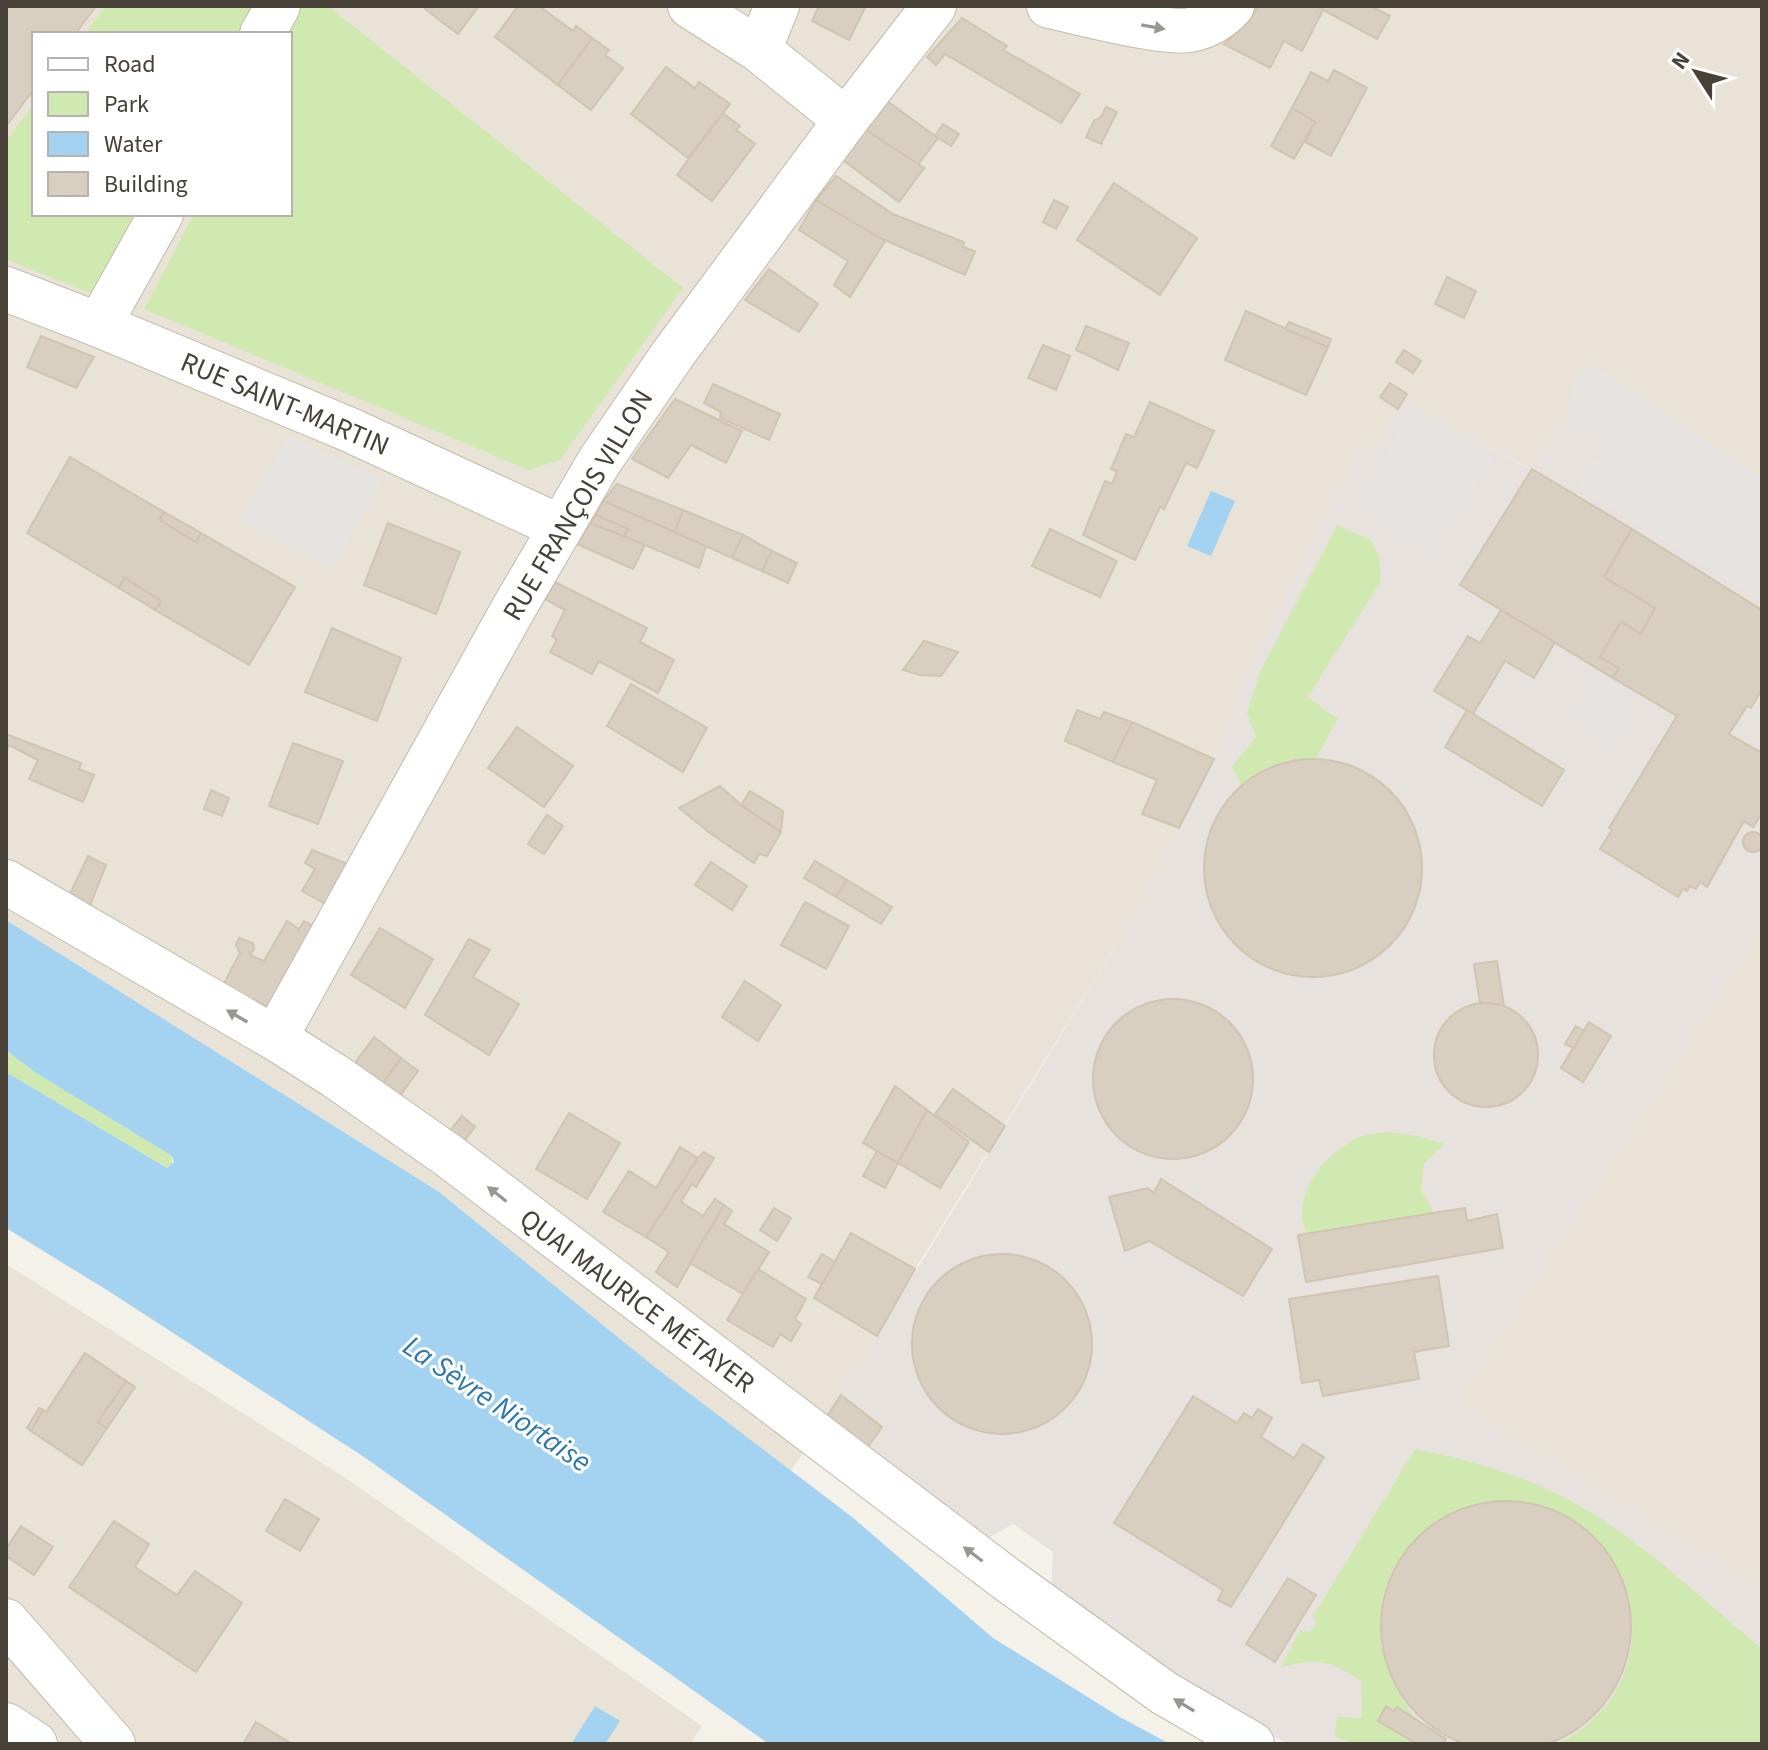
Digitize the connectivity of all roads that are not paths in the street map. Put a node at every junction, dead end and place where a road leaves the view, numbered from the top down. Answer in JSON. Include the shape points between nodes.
{"nodes":[{"id":1,"x":278,"y":6,"type":"edge"},
{"id":2,"x":690,"y":6,"type":"edge"},
{"id":3,"x":777,"y":6,"type":"edge"},
{"id":4,"x":934,"y":6,"type":"edge"},
{"id":5,"x":1049,"y":6,"type":"edge"},
{"id":6,"x":1232,"y":6,"type":"edge"},
{"id":7,"x":263,"y":32,"type":"edge"},
{"id":8,"x":759,"y":50,"type":"junction"},
{"id":9,"x":846,"y":120,"type":"junction"},
{"id":10,"x":160,"y":216,"type":"edge"},
{"id":11,"x":6,"y":289,"type":"edge"},
{"id":12,"x":99,"y":325,"type":"junction"},
{"id":13,"x":560,"y":527,"type":"junction"},
{"id":14,"x":6,"y":882,"type":"edge"},
{"id":15,"x":275,"y":1038,"type":"junction"},
{"id":16,"x":6,"y":1621,"type":"edge"},
{"id":17,"x":6,"y":1725,"type":"edge"},
{"id":18,"x":35,"y":1744,"type":"edge"},
{"id":19,"x":113,"y":1744,"type":"edge"},
{"id":20,"x":1252,"y":1744,"type":"edge"}],
"edges":[{"from":1,"to":7,"type":"street"},
{"from":2,"to":8,"type":"street"},
{"from":3,"to":8,"type":"street"},
{"from":4,"to":9,"type":"street","name":"RUE FRANÇOIS VILLON"},
{"from":5,"to":6,"type":"street","one_way":true,"via":[[1187,31],[1208,24]]},
{"from":8,"to":9,"type":"street"},
{"from":9,"to":13,"type":"street","name":"RUE FRANÇOIS VILLON","via":[[673,354]]},
{"from":10,"to":12,"type":"street"},
{"from":11,"to":12,"type":"street","name":"RUE SAINT-MARTIN"},
{"from":12,"to":13,"type":"street","name":"RUE SAINT-MARTIN","via":[[350,430]]},
{"from":13,"to":15,"type":"street","name":"RUE FRANÇOIS VILLON"},
{"from":15,"to":14,"type":"street","name":"QUAI MAURICE MÉTAYER","one_way":true},
{"from":20,"to":15,"type":"street","name":"QUAI MAURICE MÉTAYER","one_way":true,"via":[[1164,1693],[449,1156]]},
{"from":16,"to":19,"type":"street"},
{"from":17,"to":18,"type":"street"}]}
